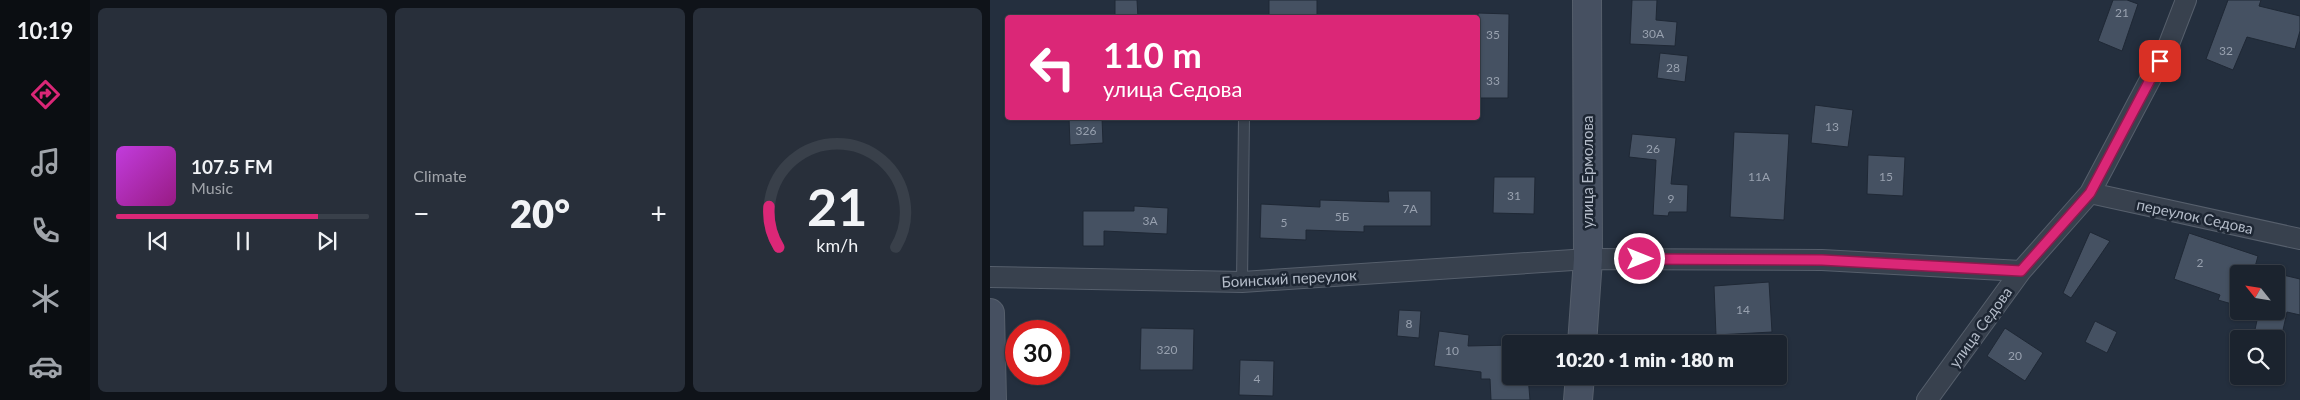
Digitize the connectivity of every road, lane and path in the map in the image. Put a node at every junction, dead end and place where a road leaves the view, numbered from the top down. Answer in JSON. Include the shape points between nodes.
{"nodes":[{"id":1,"x":1587,"y":0,"type":"edge"},
{"id":2,"x":2186,"y":0,"type":"edge"},
{"id":3,"x":1244,"y":120,"type":"edge"},
{"id":4,"x":2090,"y":193,"type":"junction"},
{"id":5,"x":2300,"y":239,"type":"edge"},
{"id":6,"x":1588,"y":259,"type":"junction"},
{"id":7,"x":2021,"y":271,"type":"junction"},
{"id":8,"x":990,"y":277,"type":"edge"},
{"id":9,"x":1242,"y":282,"type":"junction"},
{"id":10,"x":990,"y":313,"type":"edge"},
{"id":11,"x":1583,"y":335,"type":"edge"},
{"id":12,"x":1579,"y":385,"type":"edge"},
{"id":13,"x":991,"y":391,"type":"edge"},
{"id":14,"x":1578,"y":400,"type":"edge"},
{"id":15,"x":1927,"y":400,"type":"edge"}],
"edges":[{"from":1,"to":6,"type":"street","name":"улица Ермолова"},
{"from":2,"to":4,"type":"street","name":"улица Седова","via":[[2169,44]]},
{"from":3,"to":9,"type":"lane"},
{"from":4,"to":5,"type":"street","name":"переулок Седова"},
{"from":4,"to":7,"type":"street","name":"улица Седова"},
{"from":6,"to":7,"type":"street","name":"Боинский переулок","via":[[1822,260]]},
{"from":6,"to":9,"type":"street","name":"Боинский переулок"},
{"from":6,"to":11,"type":"street","name":"улица Ермолова"},
{"from":7,"to":15,"type":"street","name":"улица Седова"},
{"from":8,"to":9,"type":"street","name":"Боинский переулок"},
{"from":10,"to":13,"type":"street"},
{"from":12,"to":14,"type":"street"}]}
